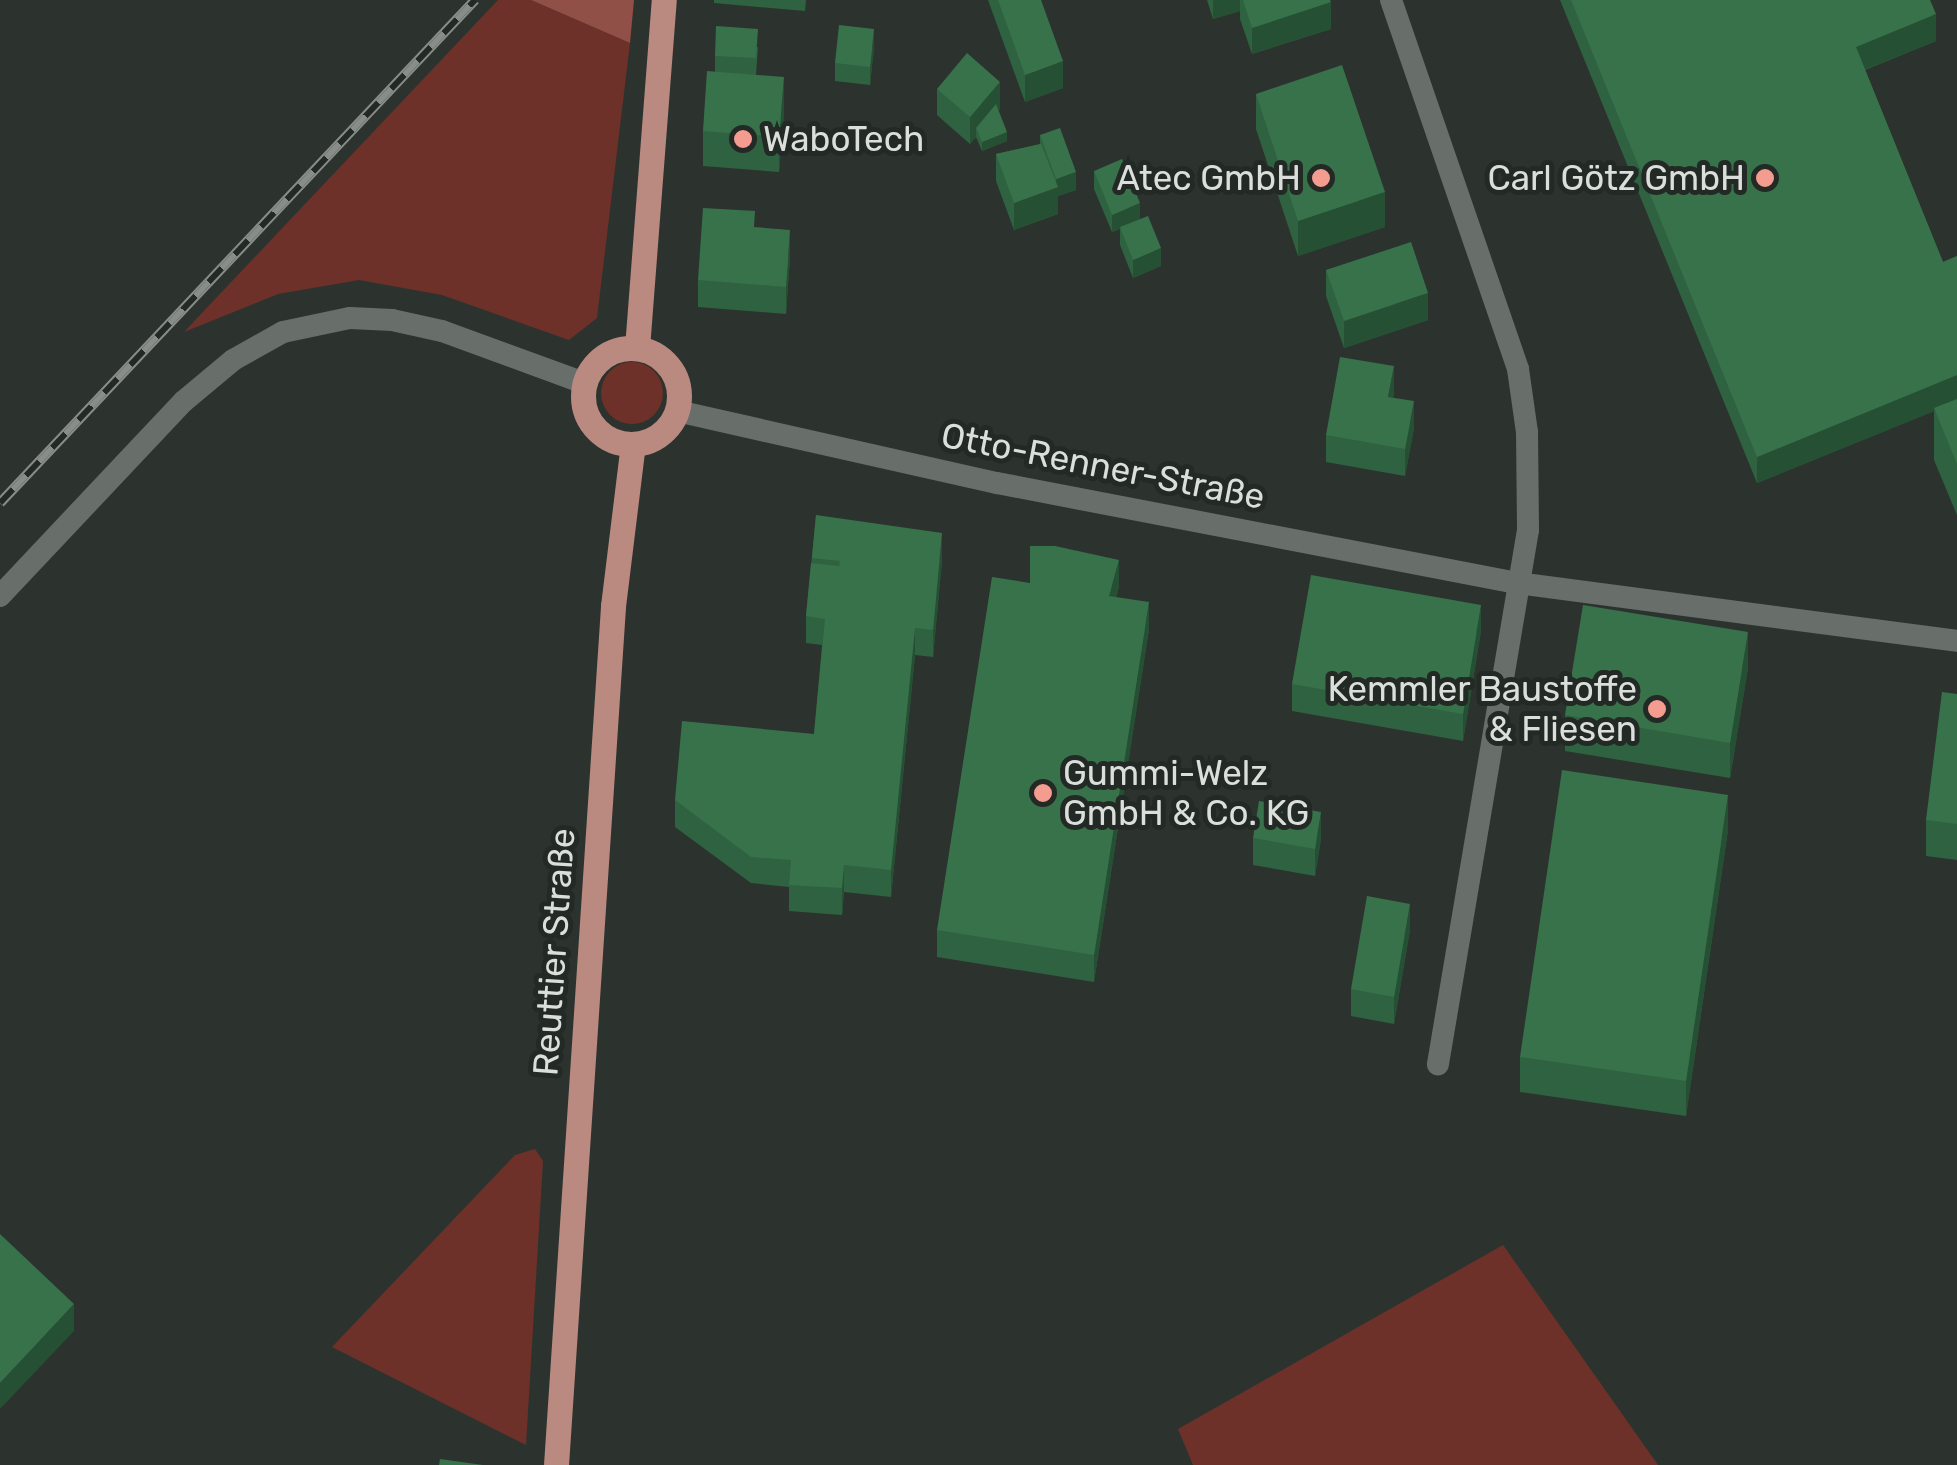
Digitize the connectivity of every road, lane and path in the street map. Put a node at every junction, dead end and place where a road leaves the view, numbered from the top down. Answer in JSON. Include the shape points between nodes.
{"nodes":[{"id":1,"x":664,"y":0,"type":"edge"},
{"id":2,"x":1391,"y":0,"type":"edge"},
{"id":3,"x":637,"y":348,"type":"junction"},
{"id":4,"x":584,"y":383,"type":"junction"},
{"id":5,"x":677,"y":411,"type":"junction"},
{"id":6,"x":633,"y":444,"type":"junction"},
{"id":7,"x":1517,"y":583,"type":"junction"},
{"id":8,"x":0,"y":596,"type":"edge"},
{"id":9,"x":1957,"y":641,"type":"edge"},
{"id":10,"x":1438,"y":1064,"type":"dead end"},
{"id":11,"x":556,"y":1465,"type":"edge"}],
"edges":[{"from":1,"to":3,"type":"main road"},
{"from":2,"to":7,"type":"street","via":[[1518,370],[1528,432],[1528,530]]},
{"from":3,"to":4,"type":"main road","via":[[608,353]]},
{"from":3,"to":5,"type":"main road","via":[[659,357],[675,375]]},
{"from":4,"to":6,"type":"main road","via":[[590,420],[608,438]]},
{"from":4,"to":8,"type":"street","via":[[442,330],[392,320],[350,318],[283,332],[233,360],[184,402]]},
{"from":5,"to":6,"type":"main road","via":[[660,434]]},
{"from":5,"to":7,"type":"street","name":"Otto-Renner-Straße","via":[[997,483]]},
{"from":6,"to":11,"type":"main road","name":"Reuttier Straße","via":[[610,644]]},
{"from":7,"to":9,"type":"street","name":"Otto-Renner-Straße"},
{"from":7,"to":10,"type":"street"}]}
